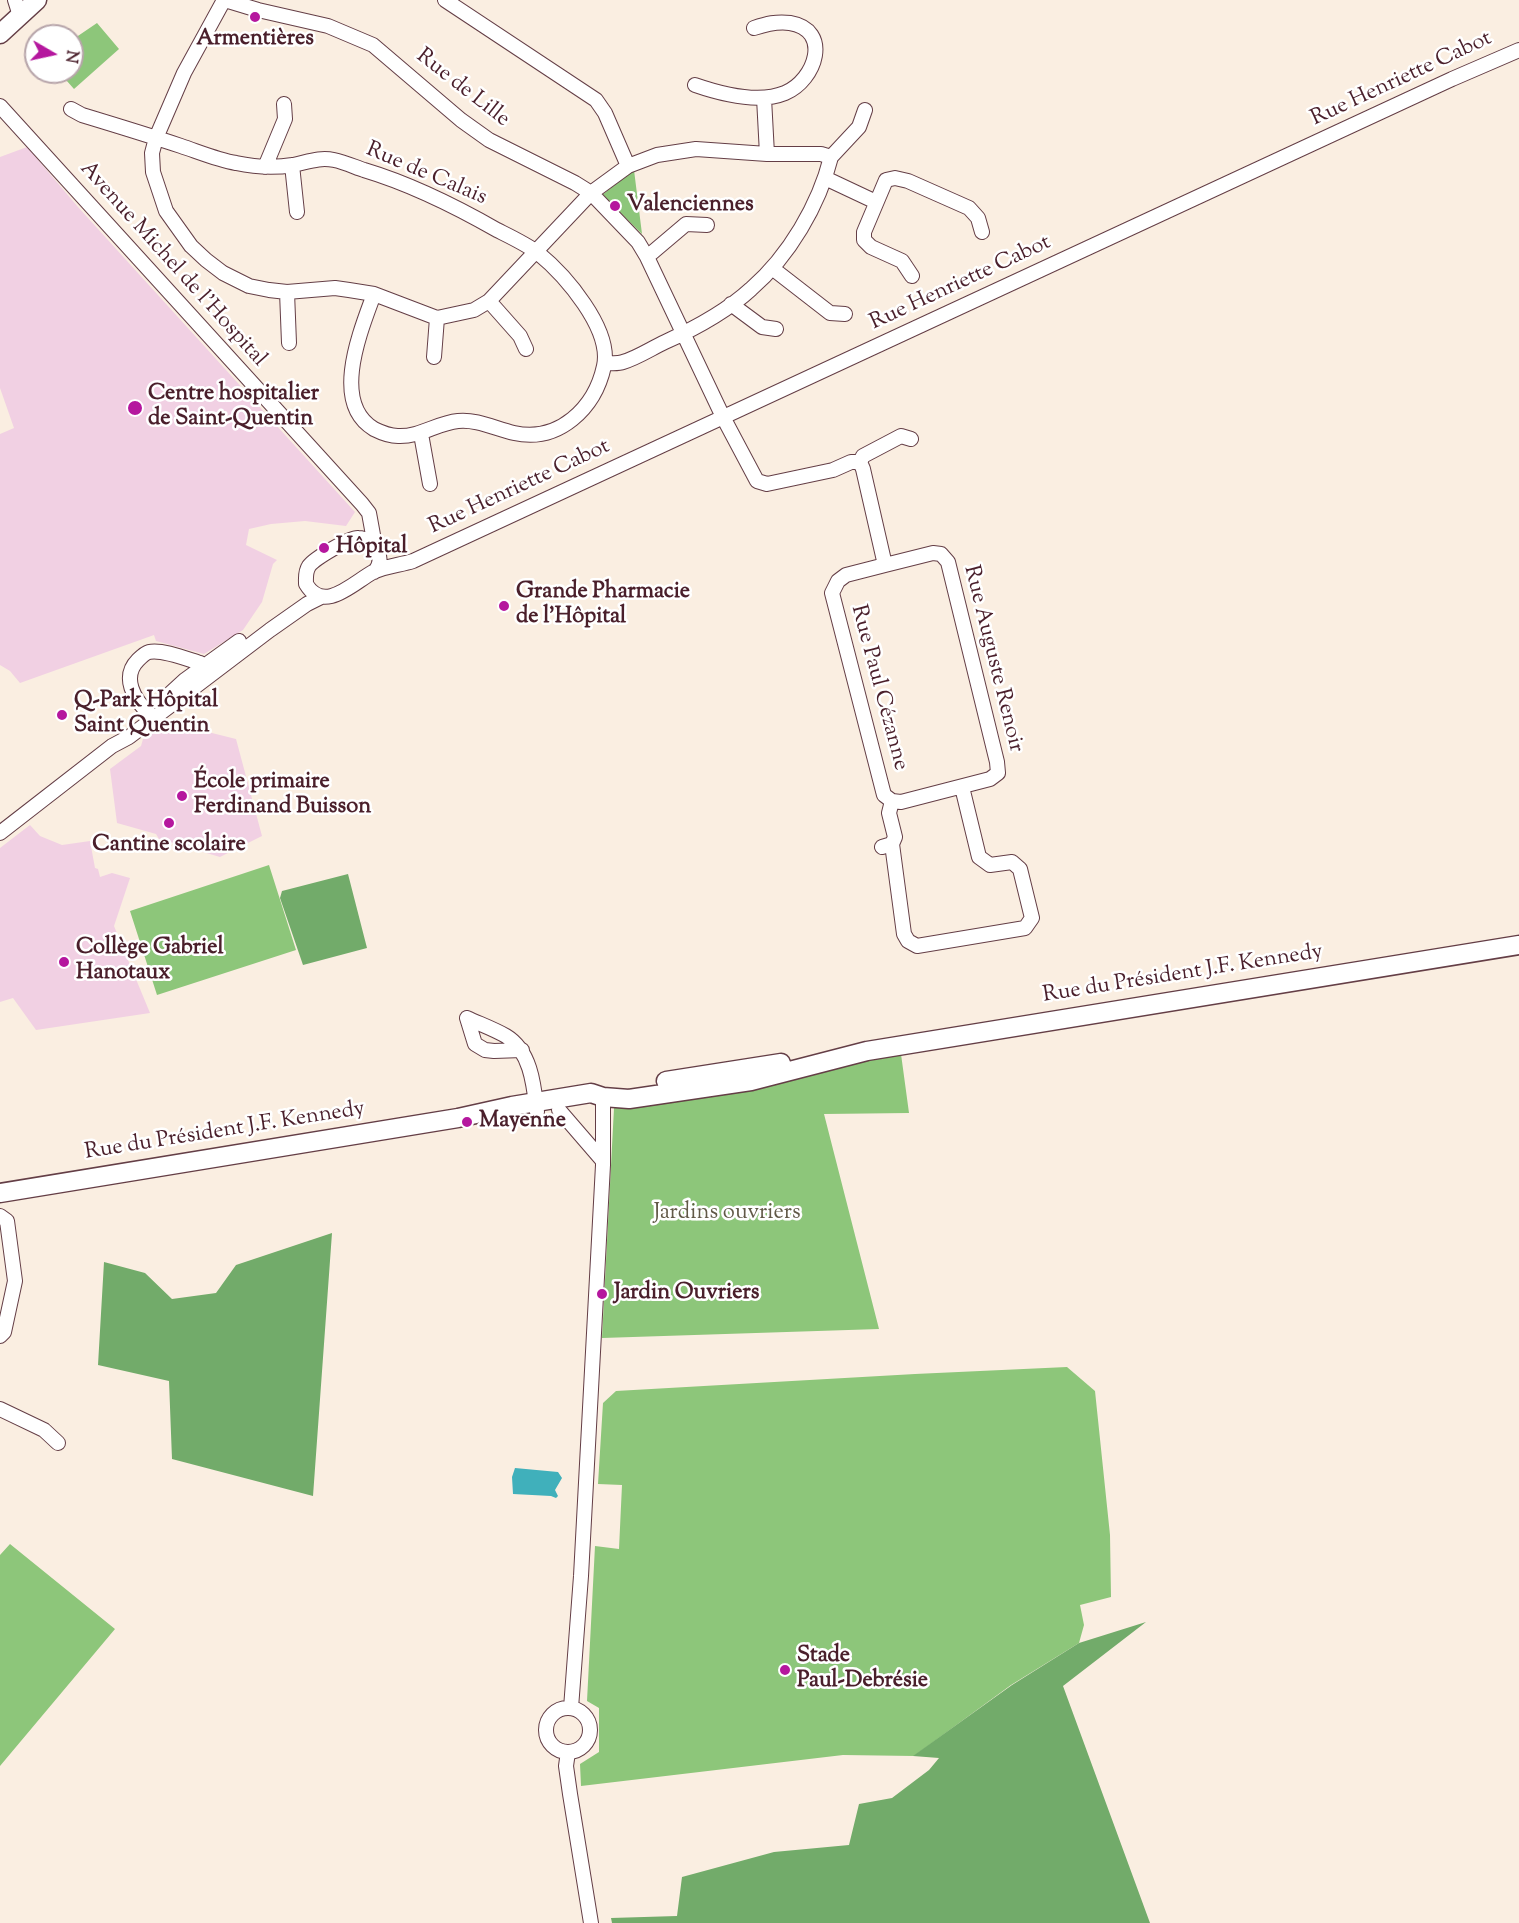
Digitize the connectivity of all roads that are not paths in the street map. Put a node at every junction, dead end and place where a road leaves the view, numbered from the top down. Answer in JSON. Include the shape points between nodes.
{"nodes":[{"id":1,"x":37,"y":0,"type":"edge"},
{"id":2,"x":224,"y":0,"type":"edge"},
{"id":3,"x":447,"y":0,"type":"edge"},
{"id":4,"x":18,"y":8,"type":"edge"},
{"id":5,"x":754,"y":28,"type":"dead end"},
{"id":6,"x":0,"y":34,"type":"edge"},
{"id":7,"x":1519,"y":50,"type":"edge"},
{"id":8,"x":695,"y":85,"type":"dead end"},
{"id":9,"x":764,"y":98,"type":"junction"},
{"id":10,"x":284,"y":104,"type":"dead end"},
{"id":11,"x":0,"y":106,"type":"edge"},
{"id":12,"x":71,"y":109,"type":"dead end"},
{"id":13,"x":865,"y":110,"type":"dead end"},
{"id":14,"x":156,"y":138,"type":"junction"},
{"id":15,"x":767,"y":154,"type":"junction"},
{"id":16,"x":831,"y":157,"type":"junction"},
{"id":17,"x":292,"y":165,"type":"junction"},
{"id":18,"x":628,"y":166,"type":"junction"},
{"id":19,"x":265,"y":167,"type":"junction"},
{"id":20,"x":825,"y":178,"type":"junction"},
{"id":21,"x":591,"y":193,"type":"junction"},
{"id":22,"x":876,"y":201,"type":"junction"},
{"id":23,"x":297,"y":212,"type":"dead end"},
{"id":24,"x":707,"y":225,"type":"dead end"},
{"id":25,"x":982,"y":232,"type":"dead end"},
{"id":26,"x":537,"y":252,"type":"junction"},
{"id":27,"x":647,"y":257,"type":"junction"},
{"id":28,"x":772,"y":268,"type":"junction"},
{"id":29,"x":912,"y":276,"type":"dead end"},
{"id":30,"x":287,"y":292,"type":"junction"},
{"id":31,"x":374,"y":294,"type":"junction"},
{"id":32,"x":489,"y":301,"type":"junction"},
{"id":33,"x":731,"y":304,"type":"junction"},
{"id":34,"x":845,"y":314,"type":"dead end"},
{"id":35,"x":437,"y":318,"type":"junction"},
{"id":36,"x":776,"y":329,"type":"dead end"},
{"id":37,"x":683,"y":334,"type":"junction"},
{"id":38,"x":290,"y":343,"type":"dead end"},
{"id":39,"x":526,"y":349,"type":"dead end"},
{"id":40,"x":434,"y":357,"type":"dead end"},
{"id":41,"x":605,"y":363,"type":"junction"},
{"id":42,"x":723,"y":417,"type":"junction"},
{"id":43,"x":421,"y":434,"type":"junction"},
{"id":44,"x":911,"y":439,"type":"dead end"},
{"id":45,"x":860,"y":462,"type":"junction"},
{"id":46,"x":430,"y":484,"type":"dead end"},
{"id":47,"x":362,"y":504,"type":"junction"},
{"id":48,"x":353,"y":538,"type":"junction"},
{"id":49,"x":376,"y":548,"type":"junction"},
{"id":50,"x":421,"y":556,"type":"junction"},
{"id":51,"x":885,"y":566,"type":"junction"},
{"id":52,"x":374,"y":572,"type":"junction"},
{"id":53,"x":306,"y":584,"type":"junction"},
{"id":54,"x":321,"y":597,"type":"junction"},
{"id":55,"x":203,"y":667,"type":"junction"},
{"id":56,"x":169,"y":706,"type":"junction"},
{"id":57,"x":149,"y":713,"type":"junction"},
{"id":58,"x":112,"y":746,"type":"junction"},
{"id":59,"x":962,"y":787,"type":"junction"},
{"id":60,"x":943,"y":792,"type":"joint"},
{"id":61,"x":892,"y":801,"type":"junction"},
{"id":62,"x":0,"y":833,"type":"edge"},
{"id":63,"x":1519,"y":945,"type":"edge"},
{"id":64,"x":522,"y":1050,"type":"dead end"},
{"id":65,"x":603,"y":1097,"type":"junction"},
{"id":66,"x":537,"y":1107,"type":"junction"},
{"id":67,"x":559,"y":1110,"type":"junction"},
{"id":68,"x":603,"y":1161,"type":"junction"},
{"id":69,"x":0,"y":1194,"type":"edge"},
{"id":70,"x":0,"y":1216,"type":"edge"},
{"id":71,"x":0,"y":1336,"type":"edge"},
{"id":72,"x":0,"y":1409,"type":"edge"},
{"id":73,"x":58,"y":1443,"type":"dead end"},
{"id":74,"x":571,"y":1708,"type":"junction"},
{"id":75,"x":568,"y":1752,"type":"junction"},
{"id":76,"x":591,"y":1923,"type":"edge"}],
"edges":[{"from":1,"to":4,"type":"main road"},
{"from":2,"to":14,"type":"street","via":[[184,73]]},
{"from":2,"to":21,"type":"street","name":"Rue de Lille","via":[[328,26],[373,45],[489,140]]},
{"from":3,"to":18,"type":"street","via":[[596,100],[606,113]]},
{"from":4,"to":6,"type":"main road"},
{"from":5,"to":9,"type":"street","via":[[774,22],[791,23],[809,33],[815,44],[812,70],[803,82],[785,93]]},
{"from":7,"to":42,"type":"street","name":"Rue Henriette Cabot"},
{"from":8,"to":9,"type":"street","via":[[716,93]]},
{"from":9,"to":15,"type":"street"},
{"from":10,"to":19,"type":"street","via":[[285,118]]},
{"from":11,"to":47,"type":"street","name":"Avenue Michel de l'Hospital"},
{"from":12,"to":14,"type":"street","name":"Rue de Calais"},
{"from":13,"to":16,"type":"street","via":[[859,127]]},
{"from":14,"to":19,"type":"street","name":"Rue de Calais","via":[[234,163]]},
{"from":14,"to":30,"type":"street","via":[[152,163],[159,191],[166,211],[191,246],[224,273],[249,286]]},
{"from":15,"to":16,"type":"street"},
{"from":15,"to":18,"type":"street","via":[[696,149],[657,155]]},
{"from":16,"to":20,"type":"street"},
{"from":17,"to":19,"type":"street","name":"Rue de Calais"},
{"from":17,"to":23,"type":"street"},
{"from":17,"to":26,"type":"street","name":"Rue de Calais","via":[[312,159],[334,160],[390,177],[460,208]]},
{"from":18,"to":21,"type":"street"},
{"from":20,"to":22,"type":"street"},
{"from":20,"to":28,"type":"street","via":[[802,227]]},
{"from":21,"to":26,"type":"street"},
{"from":21,"to":27,"type":"street","name":"Rue de Lille","via":[[638,242]]},
{"from":22,"to":25,"type":"street","via":[[886,180],[909,181],[969,208],[978,218]]},
{"from":22,"to":29,"type":"street","via":[[864,240],[902,261]]},
{"from":24,"to":27,"type":"street","via":[[686,224]]},
{"from":26,"to":32,"type":"street"},
{"from":26,"to":41,"type":"street","name":"Rue de Calais","via":[[581,296],[597,325]]},
{"from":27,"to":37,"type":"street","name":"Rue de Lille"},
{"from":28,"to":33,"type":"street"},
{"from":28,"to":34,"type":"street","via":[[830,313]]},
{"from":30,"to":31,"type":"street","via":[[335,288]]},
{"from":30,"to":38,"type":"street"},
{"from":31,"to":35,"type":"street"},
{"from":31,"to":43,"type":"street","via":[[353,360],[353,402],[359,415],[383,434]]},
{"from":32,"to":35,"type":"street","via":[[474,310]]},
{"from":32,"to":39,"type":"street","via":[[520,336]]},
{"from":33,"to":36,"type":"street","via":[[762,327]]},
{"from":33,"to":37,"type":"street"},
{"from":35,"to":40,"type":"street"},
{"from":37,"to":41,"type":"street","via":[[623,362]]},
{"from":37,"to":42,"type":"street","name":"Rue de Lille"},
{"from":41,"to":43,"type":"street","via":[[599,384],[586,405],[566,425],[550,432],[515,433],[460,421],[432,427]]},
{"from":42,"to":45,"type":"street","via":[[753,476],[762,483]]},
{"from":42,"to":50,"type":"street","name":"Rue Henriette Cabot"},
{"from":43,"to":46,"type":"street"},
{"from":44,"to":45,"type":"street","via":[[901,436],[863,456]]},
{"from":45,"to":51,"type":"street"},
{"from":47,"to":48,"type":"street","via":[[361,525]]},
{"from":47,"to":49,"type":"street","name":"Avenue Michel de l'Hospital","via":[[369,513]]},
{"from":48,"to":49,"type":"street","name":"Rue Henriette Cabot","via":[[363,538]]},
{"from":48,"to":53,"type":"street","via":[[313,562],[307,570]]},
{"from":49,"to":50,"type":"street","name":"Rue Henriette Cabot","via":[[399,558]]},
{"from":49,"to":52,"type":"street","via":[[380,563]]},
{"from":50,"to":52,"type":"street","name":"Rue Henriette Cabot"},
{"from":51,"to":59,"type":"street","name":"Rue Auguste Renoir","via":[[933,553],[941,554],[948,562],[998,773],[990,780]]},
{"from":51,"to":61,"type":"street","name":"Rue Paul Cézanne","via":[[846,575],[832,593],[884,795]]},
{"from":52,"to":54,"type":"street","name":"Rue Henriette Cabot","via":[[334,596]]},
{"from":53,"to":54,"type":"street"},
{"from":53,"to":55,"type":"street","via":[[293,603]]},
{"from":54,"to":56,"type":"street"},
{"from":55,"to":56,"type":"street","via":[[206,671],[177,694]]},
{"from":55,"to":57,"type":"street"},
{"from":55,"to":57,"type":"street","via":[[158,651],[143,655],[132,665],[129,685],[138,703]]},
{"from":56,"to":58,"type":"street"},
{"from":57,"to":58,"type":"street"},
{"from":58,"to":62,"type":"street"},
{"from":59,"to":60,"type":"street","name":"Rue Auguste Renoir"},
{"from":59,"to":61,"type":"street","via":[[979,857],[990,864],[1012,862],[1020,869],[1032,918],[1025,928],[917,946],[908,941],[887,846],[895,837],[889,813]]},
{"from":60,"to":61,"type":"street","name":"Rue Paul Cézanne"},
{"from":63,"to":65,"type":"main road","name":"Rue du Président J.F. Kennedy","via":[[855,1053],[751,1081],[629,1099]]},
{"from":64,"to":66,"type":"street"},
{"from":65,"to":66,"type":"main road","name":"Rue du Président J.F. Kennedy","via":[[591,1093]]},
{"from":65,"to":67,"type":"main road","name":"Rue du Président J.F. Kennedy","via":[[597,1104]]},
{"from":65,"to":68,"type":"street"},
{"from":66,"to":67,"type":"main road","name":"Rue du Président J.F. Kennedy"},
{"from":66,"to":69,"type":"main road","name":"Rue du Président J.F. Kennedy"},
{"from":67,"to":68,"type":"street"},
{"from":68,"to":74,"type":"street"},
{"from":70,"to":71,"type":"street","via":[[7,1221],[15,1281]]},
{"from":72,"to":73,"type":"street","via":[[44,1430]]},
{"from":74,"to":75,"type":"street","via":[[583,1713],[590,1731],[580,1748]]},
{"from":74,"to":75,"type":"street","via":[[557,1711],[547,1729],[550,1742]]},
{"from":75,"to":76,"type":"street","via":[[566,1766]]}]}
